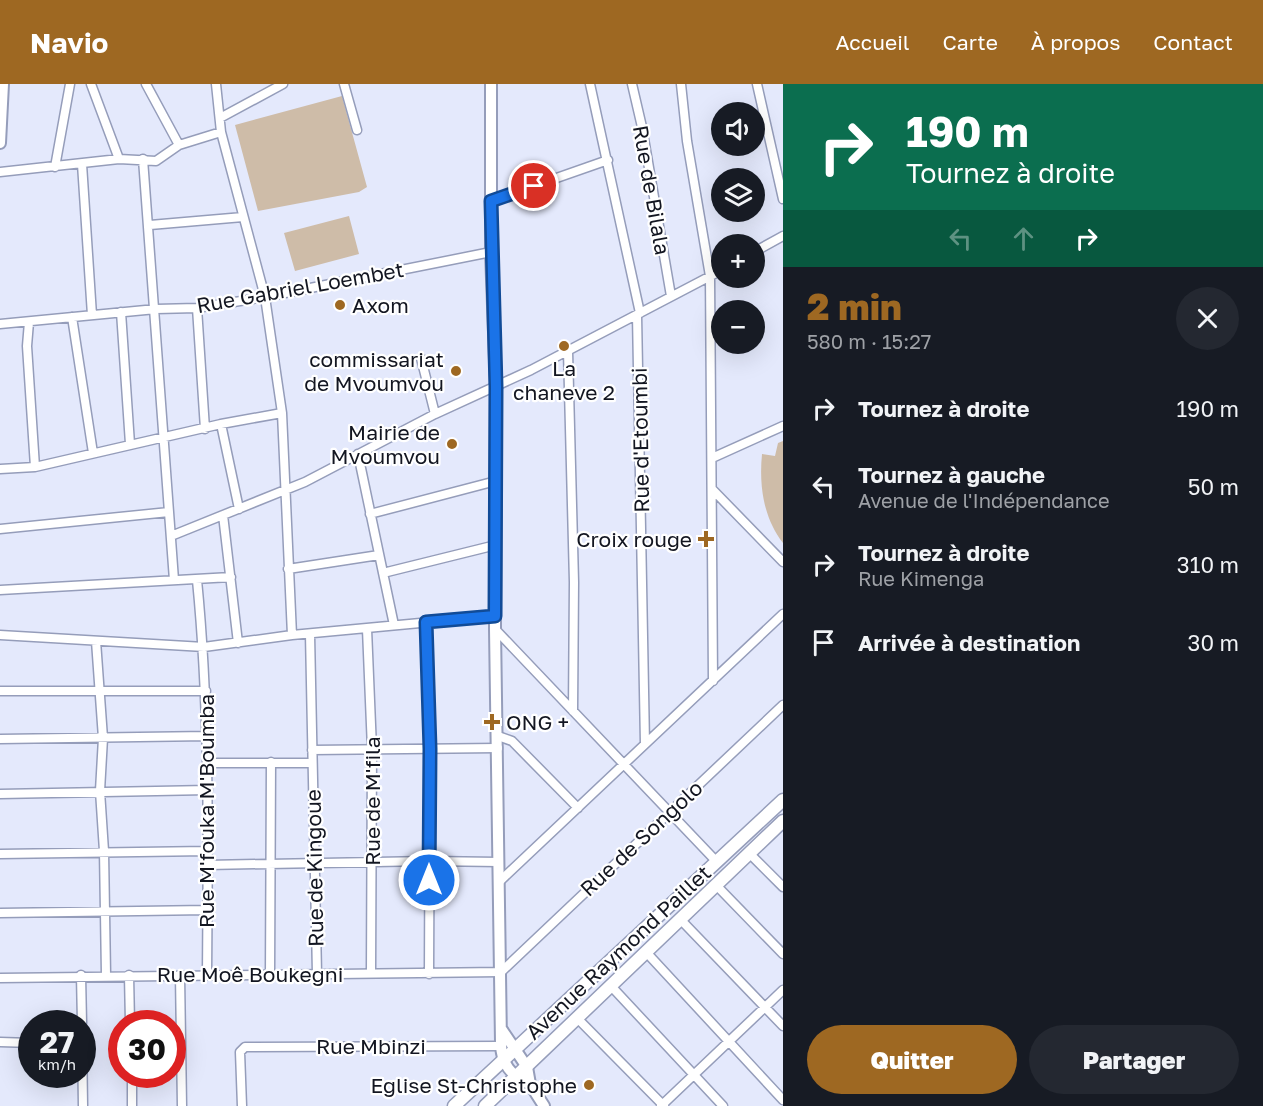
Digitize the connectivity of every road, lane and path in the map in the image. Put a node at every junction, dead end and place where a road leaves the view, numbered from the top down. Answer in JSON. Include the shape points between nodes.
{"nodes":[{"id":1,"x":3,"y":84,"type":"edge"},
{"id":2,"x":70,"y":84,"type":"edge"},
{"id":3,"x":91,"y":84,"type":"edge"},
{"id":4,"x":146,"y":84,"type":"edge"},
{"id":5,"x":216,"y":84,"type":"edge"},
{"id":6,"x":282,"y":84,"type":"edge"},
{"id":7,"x":344,"y":84,"type":"edge"},
{"id":8,"x":490,"y":84,"type":"edge"},
{"id":9,"x":590,"y":84,"type":"edge"},
{"id":10,"x":632,"y":84,"type":"edge"},
{"id":11,"x":681,"y":84,"type":"edge"},
{"id":12,"x":757,"y":84,"type":"edge"},
{"id":13,"x":220,"y":118,"type":"junction"},
{"id":14,"x":357,"y":130,"type":"dead end"},
{"id":15,"x":221,"y":132,"type":"junction"},
{"id":16,"x":0,"y":143,"type":"edge"},
{"id":17,"x":179,"y":145,"type":"junction"},
{"id":18,"x":119,"y":159,"type":"junction"},
{"id":19,"x":143,"y":159,"type":"junction"},
{"id":20,"x":608,"y":160,"type":"junction"},
{"id":21,"x":82,"y":164,"type":"junction"},
{"id":22,"x":55,"y":167,"type":"junction"},
{"id":23,"x":0,"y":172,"type":"edge"},
{"id":24,"x":783,"y":199,"type":"edge"},
{"id":25,"x":491,"y":201,"type":"junction"},
{"id":26,"x":243,"y":217,"type":"junction"},
{"id":27,"x":150,"y":225,"type":"junction"},
{"id":28,"x":783,"y":236,"type":"edge"},
{"id":29,"x":765,"y":246,"type":"edge"},
{"id":30,"x":491,"y":252,"type":"junction"},
{"id":31,"x":710,"y":276,"type":"junction"},
{"id":32,"x":671,"y":296,"type":"junction"},
{"id":33,"x":265,"y":297,"type":"junction"},
{"id":34,"x":197,"y":308,"type":"junction"},
{"id":35,"x":156,"y":309,"type":"junction"},
{"id":36,"x":121,"y":312,"type":"junction"},
{"id":37,"x":639,"y":314,"type":"junction"},
{"id":38,"x":92,"y":315,"type":"junction"},
{"id":39,"x":72,"y":317,"type":"junction"},
{"id":40,"x":29,"y":322,"type":"junction"},
{"id":41,"x":0,"y":324,"type":"edge"},
{"id":42,"x":568,"y":351,"type":"junction"},
{"id":43,"x":422,"y":358,"type":"dead end"},
{"id":44,"x":496,"y":387,"type":"junction"},
{"id":45,"x":282,"y":413,"type":"junction"},
{"id":46,"x":435,"y":414,"type":"junction"},
{"id":47,"x":221,"y":424,"type":"junction"},
{"id":48,"x":783,"y":426,"type":"edge"},
{"id":49,"x":205,"y":429,"type":"junction"},
{"id":50,"x":164,"y":439,"type":"junction"},
{"id":51,"x":130,"y":444,"type":"junction"},
{"id":52,"x":93,"y":453,"type":"junction"},
{"id":53,"x":358,"y":454,"type":"junction"},
{"id":54,"x":712,"y":458,"type":"junction"},
{"id":55,"x":35,"y":467,"type":"junction"},
{"id":56,"x":0,"y":470,"type":"edge"},
{"id":57,"x":496,"y":481,"type":"junction"},
{"id":58,"x":712,"y":489,"type":"junction"},
{"id":59,"x":285,"y":490,"type":"junction"},
{"id":60,"x":239,"y":509,"type":"junction"},
{"id":61,"x":169,"y":512,"type":"junction"},
{"id":62,"x":370,"y":514,"type":"junction"},
{"id":63,"x":223,"y":515,"type":"junction"},
{"id":64,"x":0,"y":529,"type":"edge"},
{"id":65,"x":171,"y":536,"type":"junction"},
{"id":66,"x":496,"y":545,"type":"junction"},
{"id":67,"x":379,"y":555,"type":"junction"},
{"id":68,"x":783,"y":562,"type":"edge"},
{"id":69,"x":288,"y":569,"type":"junction"},
{"id":70,"x":383,"y":573,"type":"junction"},
{"id":71,"x":231,"y":577,"type":"junction"},
{"id":72,"x":174,"y":580,"type":"junction"},
{"id":73,"x":197,"y":580,"type":"junction"},
{"id":74,"x":0,"y":590,"type":"edge"},
{"id":75,"x":783,"y":614,"type":"edge"},
{"id":76,"x":495,"y":616,"type":"junction"},
{"id":77,"x":426,"y":622,"type":"junction"},
{"id":78,"x":394,"y":625,"type":"junction"},
{"id":79,"x":367,"y":628,"type":"junction"},
{"id":80,"x":495,"y":628,"type":"junction"},
{"id":81,"x":310,"y":634,"type":"junction"},
{"id":82,"x":0,"y":635,"type":"edge"},
{"id":83,"x":292,"y":635,"type":"junction"},
{"id":84,"x":96,"y":641,"type":"junction"},
{"id":85,"x":238,"y":643,"type":"junction"},
{"id":86,"x":204,"y":647,"type":"junction"},
{"id":87,"x":713,"y":681,"type":"junction"},
{"id":88,"x":99,"y":689,"type":"junction"},
{"id":89,"x":0,"y":691,"type":"edge"},
{"id":90,"x":206,"y":691,"type":"junction"},
{"id":91,"x":783,"y":705,"type":"edge"},
{"id":92,"x":573,"y":711,"type":"junction"},
{"id":93,"x":208,"y":736,"type":"junction"},
{"id":94,"x":498,"y":736,"type":"junction"},
{"id":95,"x":103,"y":738,"type":"junction"},
{"id":96,"x":0,"y":739,"type":"edge"},
{"id":97,"x":645,"y":744,"type":"junction"},
{"id":98,"x":498,"y":748,"type":"junction"},
{"id":99,"x":372,"y":749,"type":"junction"},
{"id":100,"x":430,"y":749,"type":"junction"},
{"id":101,"x":312,"y":750,"type":"junction"},
{"id":102,"x":270,"y":762,"type":"junction"},
{"id":103,"x":208,"y":763,"type":"junction"},
{"id":104,"x":312,"y":763,"type":"junction"},
{"id":105,"x":624,"y":764,"type":"junction"},
{"id":106,"x":208,"y":790,"type":"junction"},
{"id":107,"x":100,"y":791,"type":"junction"},
{"id":108,"x":0,"y":794,"type":"edge"},
{"id":109,"x":783,"y":800,"type":"edge"},
{"id":110,"x":578,"y":808,"type":"junction"},
{"id":111,"x":669,"y":811,"type":"junction"},
{"id":112,"x":783,"y":821,"type":"edge"},
{"id":113,"x":104,"y":851,"type":"junction"},
{"id":114,"x":207,"y":851,"type":"junction"},
{"id":115,"x":749,"y":853,"type":"junction"},
{"id":116,"x":0,"y":854,"type":"edge"},
{"id":117,"x":429,"y":861,"type":"junction"},
{"id":118,"x":716,"y":861,"type":"junction"},
{"id":119,"x":372,"y":862,"type":"junction"},
{"id":120,"x":499,"y":862,"type":"junction"},
{"id":121,"x":314,"y":863,"type":"junction"},
{"id":122,"x":269,"y":864,"type":"junction"},
{"id":123,"x":207,"y":865,"type":"junction"},
{"id":124,"x":500,"y":881,"type":"junction"},
{"id":125,"x":716,"y":885,"type":"junction"},
{"id":126,"x":783,"y":886,"type":"edge"},
{"id":127,"x":207,"y":910,"type":"junction"},
{"id":128,"x":104,"y":911,"type":"junction"},
{"id":129,"x":0,"y":913,"type":"edge"},
{"id":130,"x":680,"y":919,"type":"junction"},
{"id":131,"x":646,"y":952,"type":"junction"},
{"id":132,"x":783,"y":954,"type":"edge"},
{"id":133,"x":501,"y":972,"type":"junction"},
{"id":134,"x":371,"y":973,"type":"junction"},
{"id":135,"x":317,"y":974,"type":"junction"},
{"id":136,"x":429,"y":974,"type":"junction"},
{"id":137,"x":81,"y":975,"type":"junction"},
{"id":138,"x":105,"y":975,"type":"junction"},
{"id":139,"x":129,"y":975,"type":"junction"},
{"id":140,"x":180,"y":975,"type":"junction"},
{"id":141,"x":207,"y":975,"type":"junction"},
{"id":142,"x":270,"y":975,"type":"junction"},
{"id":143,"x":0,"y":978,"type":"edge"},
{"id":144,"x":610,"y":986,"type":"junction"},
{"id":145,"x":783,"y":990,"type":"edge"},
{"id":146,"x":765,"y":1007,"type":"junction"},
{"id":147,"x":82,"y":1010,"type":"edge"},
{"id":148,"x":130,"y":1010,"type":"edge"},
{"id":149,"x":578,"y":1018,"type":"junction"},
{"id":150,"x":783,"y":1026,"type":"edge"},
{"id":151,"x":502,"y":1030,"type":"junction"},
{"id":152,"x":0,"y":1042,"type":"edge"},
{"id":153,"x":18,"y":1043,"type":"edge"},
{"id":154,"x":728,"y":1043,"type":"junction"},
{"id":155,"x":501,"y":1046,"type":"junction"},
{"id":156,"x":515,"y":1048,"type":"junction"},
{"id":157,"x":503,"y":1059,"type":"junction"},
{"id":158,"x":527,"y":1067,"type":"junction"},
{"id":159,"x":694,"y":1075,"type":"junction"},
{"id":160,"x":514,"y":1078,"type":"junction"},
{"id":161,"x":530,"y":1084,"type":"junction"},
{"id":162,"x":83,"y":1088,"type":"edge"},
{"id":163,"x":132,"y":1088,"type":"edge"},
{"id":164,"x":783,"y":1100,"type":"edge"},
{"id":165,"x":83,"y":1106,"type":"edge"},
{"id":166,"x":132,"y":1106,"type":"edge"},
{"id":167,"x":182,"y":1106,"type":"edge"},
{"id":168,"x":242,"y":1106,"type":"edge"},
{"id":169,"x":454,"y":1106,"type":"edge"},
{"id":170,"x":485,"y":1106,"type":"edge"},
{"id":171,"x":544,"y":1106,"type":"edge"},
{"id":172,"x":662,"y":1106,"type":"edge"},
{"id":173,"x":723,"y":1106,"type":"edge"}],
"edges":[{"from":1,"to":16,"type":"street"},
{"from":2,"to":22,"type":"street"},
{"from":3,"to":18,"type":"street"},
{"from":4,"to":17,"type":"street"},
{"from":5,"to":13,"type":"street"},
{"from":6,"to":13,"type":"street"},
{"from":7,"to":14,"type":"street"},
{"from":8,"to":25,"type":"street"},
{"from":9,"to":20,"type":"street","name":"Rue d'Etoumbi"},
{"from":10,"to":32,"type":"street","name":"Rue de Bilala"},
{"from":11,"to":31,"type":"street"},
{"from":12,"to":24,"type":"street"},
{"from":13,"to":15,"type":"street"},
{"from":15,"to":17,"type":"street"},
{"from":15,"to":26,"type":"street"},
{"from":17,"to":19,"type":"street","via":[[156,161]]},
{"from":18,"to":19,"type":"street"},
{"from":18,"to":21,"type":"street"},
{"from":19,"to":27,"type":"street"},
{"from":20,"to":25,"type":"street"},
{"from":20,"to":37,"type":"street","name":"Rue d'Etoumbi"},
{"from":21,"to":22,"type":"street"},
{"from":21,"to":38,"type":"street"},
{"from":22,"to":23,"type":"street"},
{"from":25,"to":30,"type":"street"},
{"from":26,"to":27,"type":"street"},
{"from":26,"to":33,"type":"street"},
{"from":27,"to":35,"type":"street"},
{"from":28,"to":29,"type":"street"},
{"from":30,"to":33,"type":"street","name":"Rue Gabriel Loembet"},
{"from":30,"to":44,"type":"street"},
{"from":31,"to":32,"type":"street"},
{"from":31,"to":54,"type":"street"},
{"from":32,"to":37,"type":"street"},
{"from":33,"to":34,"type":"street","name":"Rue Gabriel Loembet"},
{"from":33,"to":45,"type":"street"},
{"from":34,"to":35,"type":"street","name":"Rue Gabriel Loembet"},
{"from":34,"to":49,"type":"street"},
{"from":35,"to":36,"type":"street","name":"Rue Gabriel Loembet"},
{"from":35,"to":50,"type":"street"},
{"from":36,"to":38,"type":"street","name":"Rue Gabriel Loembet"},
{"from":36,"to":51,"type":"street"},
{"from":37,"to":42,"type":"street"},
{"from":37,"to":97,"type":"street","name":"Rue d'Etoumbi"},
{"from":38,"to":39,"type":"street","name":"Rue Gabriel Loembet"},
{"from":39,"to":40,"type":"street","name":"Rue Gabriel Loembet"},
{"from":39,"to":52,"type":"street"},
{"from":40,"to":41,"type":"street","name":"Rue Gabriel Loembet"},
{"from":40,"to":55,"type":"street"},
{"from":42,"to":44,"type":"street"},
{"from":42,"to":92,"type":"street"},
{"from":43,"to":46,"type":"street"},
{"from":44,"to":46,"type":"street"},
{"from":44,"to":57,"type":"street"},
{"from":45,"to":47,"type":"street"},
{"from":45,"to":59,"type":"street"},
{"from":46,"to":53,"type":"street"},
{"from":47,"to":49,"type":"street"},
{"from":47,"to":60,"type":"street"},
{"from":48,"to":54,"type":"street"},
{"from":49,"to":50,"type":"street"},
{"from":50,"to":51,"type":"street"},
{"from":50,"to":61,"type":"street"},
{"from":51,"to":52,"type":"street"},
{"from":52,"to":55,"type":"street"},
{"from":53,"to":59,"type":"street"},
{"from":53,"to":62,"type":"street"},
{"from":54,"to":58,"type":"street"},
{"from":55,"to":56,"type":"street"},
{"from":57,"to":62,"type":"street"},
{"from":57,"to":66,"type":"street"},
{"from":58,"to":68,"type":"street"},
{"from":58,"to":87,"type":"street"},
{"from":59,"to":60,"type":"street"},
{"from":59,"to":69,"type":"street"},
{"from":60,"to":63,"type":"street"},
{"from":61,"to":64,"type":"street"},
{"from":61,"to":65,"type":"street"},
{"from":62,"to":67,"type":"street"},
{"from":63,"to":65,"type":"street"},
{"from":63,"to":71,"type":"street"},
{"from":65,"to":72,"type":"street"},
{"from":66,"to":70,"type":"street"},
{"from":66,"to":76,"type":"street"},
{"from":67,"to":69,"type":"street"},
{"from":67,"to":70,"type":"street"},
{"from":69,"to":83,"type":"street"},
{"from":70,"to":78,"type":"street"},
{"from":71,"to":73,"type":"street"},
{"from":71,"to":85,"type":"street"},
{"from":72,"to":73,"type":"street"},
{"from":72,"to":74,"type":"street"},
{"from":73,"to":86,"type":"street","name":"Rue M'fouka M'Boumba"},
{"from":75,"to":87,"type":"street"},
{"from":76,"to":77,"type":"street"},
{"from":76,"to":80,"type":"street"},
{"from":77,"to":78,"type":"street"},
{"from":77,"to":100,"type":"street"},
{"from":78,"to":79,"type":"street"},
{"from":79,"to":81,"type":"street"},
{"from":79,"to":99,"type":"street","name":"Rue de M'fila"},
{"from":80,"to":92,"type":"street"},
{"from":80,"to":94,"type":"street"},
{"from":81,"to":83,"type":"street"},
{"from":81,"to":101,"type":"street","name":"Rue de Kingoue"},
{"from":82,"to":84,"type":"street"},
{"from":83,"to":85,"type":"street"},
{"from":84,"to":86,"type":"street"},
{"from":84,"to":88,"type":"street"},
{"from":85,"to":86,"type":"street"},
{"from":86,"to":90,"type":"street","name":"Rue M'fouka M'Boumba"},
{"from":87,"to":97,"type":"street"},
{"from":88,"to":89,"type":"street"},
{"from":88,"to":90,"type":"street"},
{"from":88,"to":95,"type":"street"},
{"from":90,"to":93,"type":"street","name":"Rue M'fouka M'Boumba"},
{"from":91,"to":111,"type":"street","name":"Rue de Songolo"},
{"from":92,"to":105,"type":"street"},
{"from":93,"to":95,"type":"street"},
{"from":93,"to":103,"type":"street","name":"Rue M'fouka M'Boumba"},
{"from":94,"to":98,"type":"street"},
{"from":94,"to":110,"type":"street","via":[[512,741]]},
{"from":95,"to":96,"type":"street"},
{"from":95,"to":107,"type":"street"},
{"from":97,"to":105,"type":"street"},
{"from":98,"to":100,"type":"street"},
{"from":98,"to":120,"type":"street"},
{"from":99,"to":100,"type":"street"},
{"from":99,"to":101,"type":"street"},
{"from":99,"to":119,"type":"street","name":"Rue de M'fila"},
{"from":100,"to":117,"type":"street"},
{"from":101,"to":104,"type":"street","name":"Rue de Kingoue"},
{"from":102,"to":103,"type":"street"},
{"from":102,"to":104,"type":"street"},
{"from":102,"to":122,"type":"street"},
{"from":103,"to":106,"type":"street","name":"Rue M'fouka M'Boumba"},
{"from":104,"to":121,"type":"street","name":"Rue de Kingoue"},
{"from":105,"to":110,"type":"street"},
{"from":105,"to":111,"type":"street"},
{"from":106,"to":107,"type":"street"},
{"from":106,"to":114,"type":"street","name":"Rue M'fouka M'Boumba"},
{"from":107,"to":108,"type":"street"},
{"from":107,"to":113,"type":"street"},
{"from":109,"to":118,"type":"main road","name":"Avenue Raymond Paillet"},
{"from":110,"to":124,"type":"street"},
{"from":111,"to":118,"type":"street"},
{"from":111,"to":133,"type":"street","name":"Rue de Songolo"},
{"from":112,"to":115,"type":"main road"},
{"from":113,"to":114,"type":"street"},
{"from":113,"to":116,"type":"street"},
{"from":113,"to":128,"type":"street"},
{"from":114,"to":123,"type":"street","name":"Rue M'fouka M'Boumba"},
{"from":115,"to":125,"type":"main road"},
{"from":115,"to":126,"type":"street"},
{"from":117,"to":119,"type":"street"},
{"from":117,"to":120,"type":"street"},
{"from":117,"to":136,"type":"street"},
{"from":118,"to":156,"type":"main road","name":"Avenue Raymond Paillet"},
{"from":119,"to":121,"type":"street"},
{"from":119,"to":134,"type":"street","name":"Rue de M'fila"},
{"from":120,"to":124,"type":"street"},
{"from":121,"to":122,"type":"street"},
{"from":121,"to":135,"type":"street","name":"Rue de Kingoue"},
{"from":122,"to":123,"type":"street"},
{"from":122,"to":142,"type":"street"},
{"from":123,"to":127,"type":"street","name":"Rue M'fouka M'Boumba"},
{"from":124,"to":133,"type":"street"},
{"from":125,"to":130,"type":"main road"},
{"from":125,"to":132,"type":"street"},
{"from":127,"to":128,"type":"street"},
{"from":127,"to":141,"type":"street","name":"Rue M'fouka M'Boumba"},
{"from":128,"to":129,"type":"street"},
{"from":128,"to":138,"type":"street"},
{"from":130,"to":131,"type":"main road"},
{"from":130,"to":146,"type":"street"},
{"from":131,"to":144,"type":"main road"},
{"from":131,"to":154,"type":"street"},
{"from":133,"to":136,"type":"street","name":"Rue Moê Boukegni"},
{"from":133,"to":151,"type":"street"},
{"from":134,"to":135,"type":"street","name":"Rue Moê Boukegni"},
{"from":134,"to":136,"type":"street","name":"Rue Moê Boukegni"},
{"from":135,"to":142,"type":"street","name":"Rue Moê Boukegni"},
{"from":137,"to":138,"type":"street","name":"Rue Moê Boukegni"},
{"from":137,"to":143,"type":"street","name":"Rue Moê Boukegni"},
{"from":137,"to":147,"type":"street"},
{"from":138,"to":139,"type":"street","name":"Rue Moê Boukegni"},
{"from":139,"to":140,"type":"street","name":"Rue Moê Boukegni"},
{"from":139,"to":148,"type":"street"},
{"from":140,"to":141,"type":"street","name":"Rue Moê Boukegni"},
{"from":140,"to":167,"type":"street"},
{"from":141,"to":142,"type":"street","name":"Rue Moê Boukegni"},
{"from":144,"to":149,"type":"main road"},
{"from":144,"to":159,"type":"street"},
{"from":145,"to":146,"type":"street"},
{"from":146,"to":150,"type":"street"},
{"from":146,"to":154,"type":"street"},
{"from":149,"to":158,"type":"main road"},
{"from":149,"to":172,"type":"street"},
{"from":151,"to":155,"type":"street"},
{"from":151,"to":156,"type":"street"},
{"from":152,"to":153,"type":"street"},
{"from":154,"to":159,"type":"street"},
{"from":154,"to":164,"type":"street"},
{"from":155,"to":157,"type":"street"},
{"from":155,"to":168,"type":"street","name":"Rue Mbinzi","via":[[245,1047]]},
{"from":156,"to":157,"type":"main road","name":"Avenue Raymond Paillet"},
{"from":156,"to":158,"type":"street"},
{"from":157,"to":160,"type":"street"},
{"from":157,"to":169,"type":"main road","name":"Avenue Raymond Paillet"},
{"from":158,"to":160,"type":"main road"},
{"from":158,"to":161,"type":"street"},
{"from":159,"to":172,"type":"street"},
{"from":159,"to":173,"type":"street"},
{"from":160,"to":161,"type":"street"},
{"from":160,"to":170,"type":"main road"},
{"from":161,"to":171,"type":"street"},
{"from":162,"to":165,"type":"street"},
{"from":163,"to":166,"type":"street"}]}
